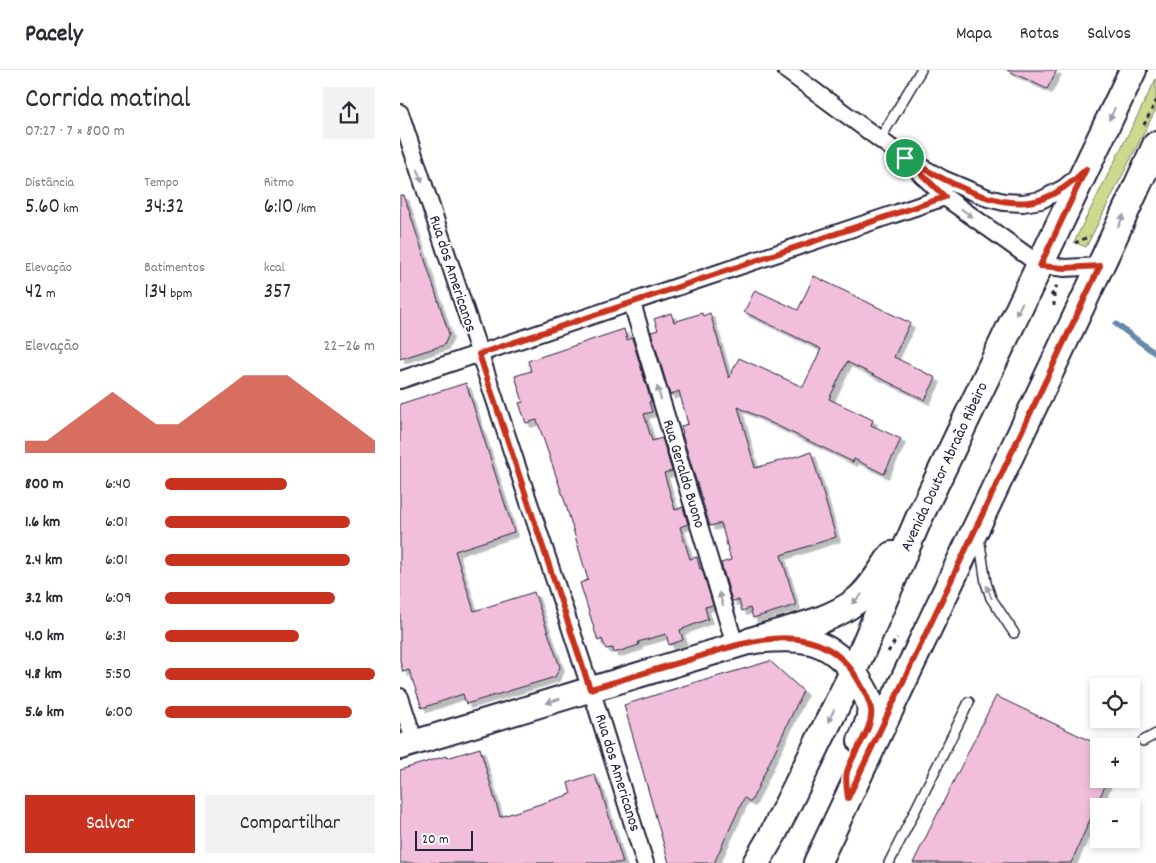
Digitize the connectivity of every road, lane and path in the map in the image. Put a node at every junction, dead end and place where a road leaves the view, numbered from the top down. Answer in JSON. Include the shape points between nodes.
{"nodes":[{"id":1,"x":786,"y":70,"type":"edge"},
{"id":2,"x":920,"y":70,"type":"edge"},
{"id":3,"x":1133,"y":70,"type":"edge"},
{"id":4,"x":400,"y":113,"type":"edge"},
{"id":5,"x":880,"y":139,"type":"junction"},
{"id":6,"x":1156,"y":145,"type":"edge"},
{"id":7,"x":905,"y":158,"type":"junction"},
{"id":8,"x":1086,"y":169,"type":"junction"},
{"id":9,"x":945,"y":197,"type":"junction"},
{"id":10,"x":1040,"y":266,"type":"junction"},
{"id":11,"x":1100,"y":266,"type":"junction"},
{"id":12,"x":632,"y":303,"type":"junction"},
{"id":13,"x":479,"y":354,"type":"junction"},
{"id":14,"x":400,"y":380,"type":"edge"},
{"id":15,"x":919,"y":518,"type":"junction"},
{"id":16,"x":978,"y":525,"type":"junction"},
{"id":17,"x":1014,"y":633,"type":"dead end"},
{"id":18,"x":743,"y":643,"type":"junction"},
{"id":19,"x":853,"y":672,"type":"junction"},
{"id":20,"x":590,"y":689,"type":"junction"},
{"id":21,"x":400,"y":697,"type":"edge"},
{"id":22,"x":969,"y":702,"type":"dead end"},
{"id":23,"x":1156,"y":734,"type":"edge"},
{"id":24,"x":1143,"y":741,"type":"dead end"},
{"id":25,"x":408,"y":745,"type":"edge"},
{"id":26,"x":848,"y":798,"type":"junction"},
{"id":27,"x":646,"y":863,"type":"edge"},
{"id":28,"x":756,"y":863,"type":"edge"},
{"id":29,"x":817,"y":863,"type":"edge"},
{"id":30,"x":889,"y":863,"type":"edge"}],
"edges":[{"from":1,"to":5,"type":"street"},
{"from":2,"to":5,"type":"lane"},
{"from":3,"to":8,"type":"main road","name":"Avenida Doutor Abraão Ribeiro","one_way":true},
{"from":4,"to":13,"type":"street","name":"Rua dos Americanos","one_way":true},
{"from":5,"to":7,"type":"street"},
{"from":11,"to":6,"type":"main road","one_way":true},
{"from":7,"to":8,"type":"street","via":[[943,179],[1004,202],[1041,200],[1064,188]]},
{"from":7,"to":9,"type":"street"},
{"from":8,"to":10,"type":"main road","name":"Avenida Doutor Abraão Ribeiro"},
{"from":9,"to":10,"type":"street","one_way":true},
{"from":9,"to":12,"type":"street"},
{"from":10,"to":11,"type":"street"},
{"from":10,"to":15,"type":"main road","name":"Avenida Doutor Abraão Ribeiro","one_way":true},
{"from":11,"to":16,"type":"main road"},
{"from":12,"to":13,"type":"street"},
{"from":18,"to":12,"type":"street","name":"Rua Geraldo Buono","one_way":true},
{"from":13,"to":14,"type":"street"},
{"from":13,"to":20,"type":"street","name":"Rua dos Americanos"},
{"from":15,"to":18,"type":"main road","one_way":true,"via":[[875,580],[857,600],[839,613]]},
{"from":15,"to":19,"type":"main road","name":"Avenida Doutor Abraão Ribeiro"},
{"from":17,"to":16,"type":"lane","one_way":true,"via":[[991,598]]},
{"from":16,"to":26,"type":"main road"},
{"from":18,"to":19,"type":"main road","via":[[794,638],[810,641],[837,654]]},
{"from":18,"to":20,"type":"main road"},
{"from":19,"to":26,"type":"main road","via":[[872,712],[847,772]]},
{"from":19,"to":28,"type":"main road","name":"Avenida Doutor Abraão Ribeiro","one_way":true},
{"from":20,"to":25,"type":"main road","one_way":true},
{"from":20,"to":27,"type":"street","name":"Rua dos Americanos"},
{"from":21,"to":25,"type":"street"},
{"from":22,"to":30,"type":"lane"},
{"from":23,"to":24,"type":"lane"},
{"from":26,"to":29,"type":"main road"}]}
